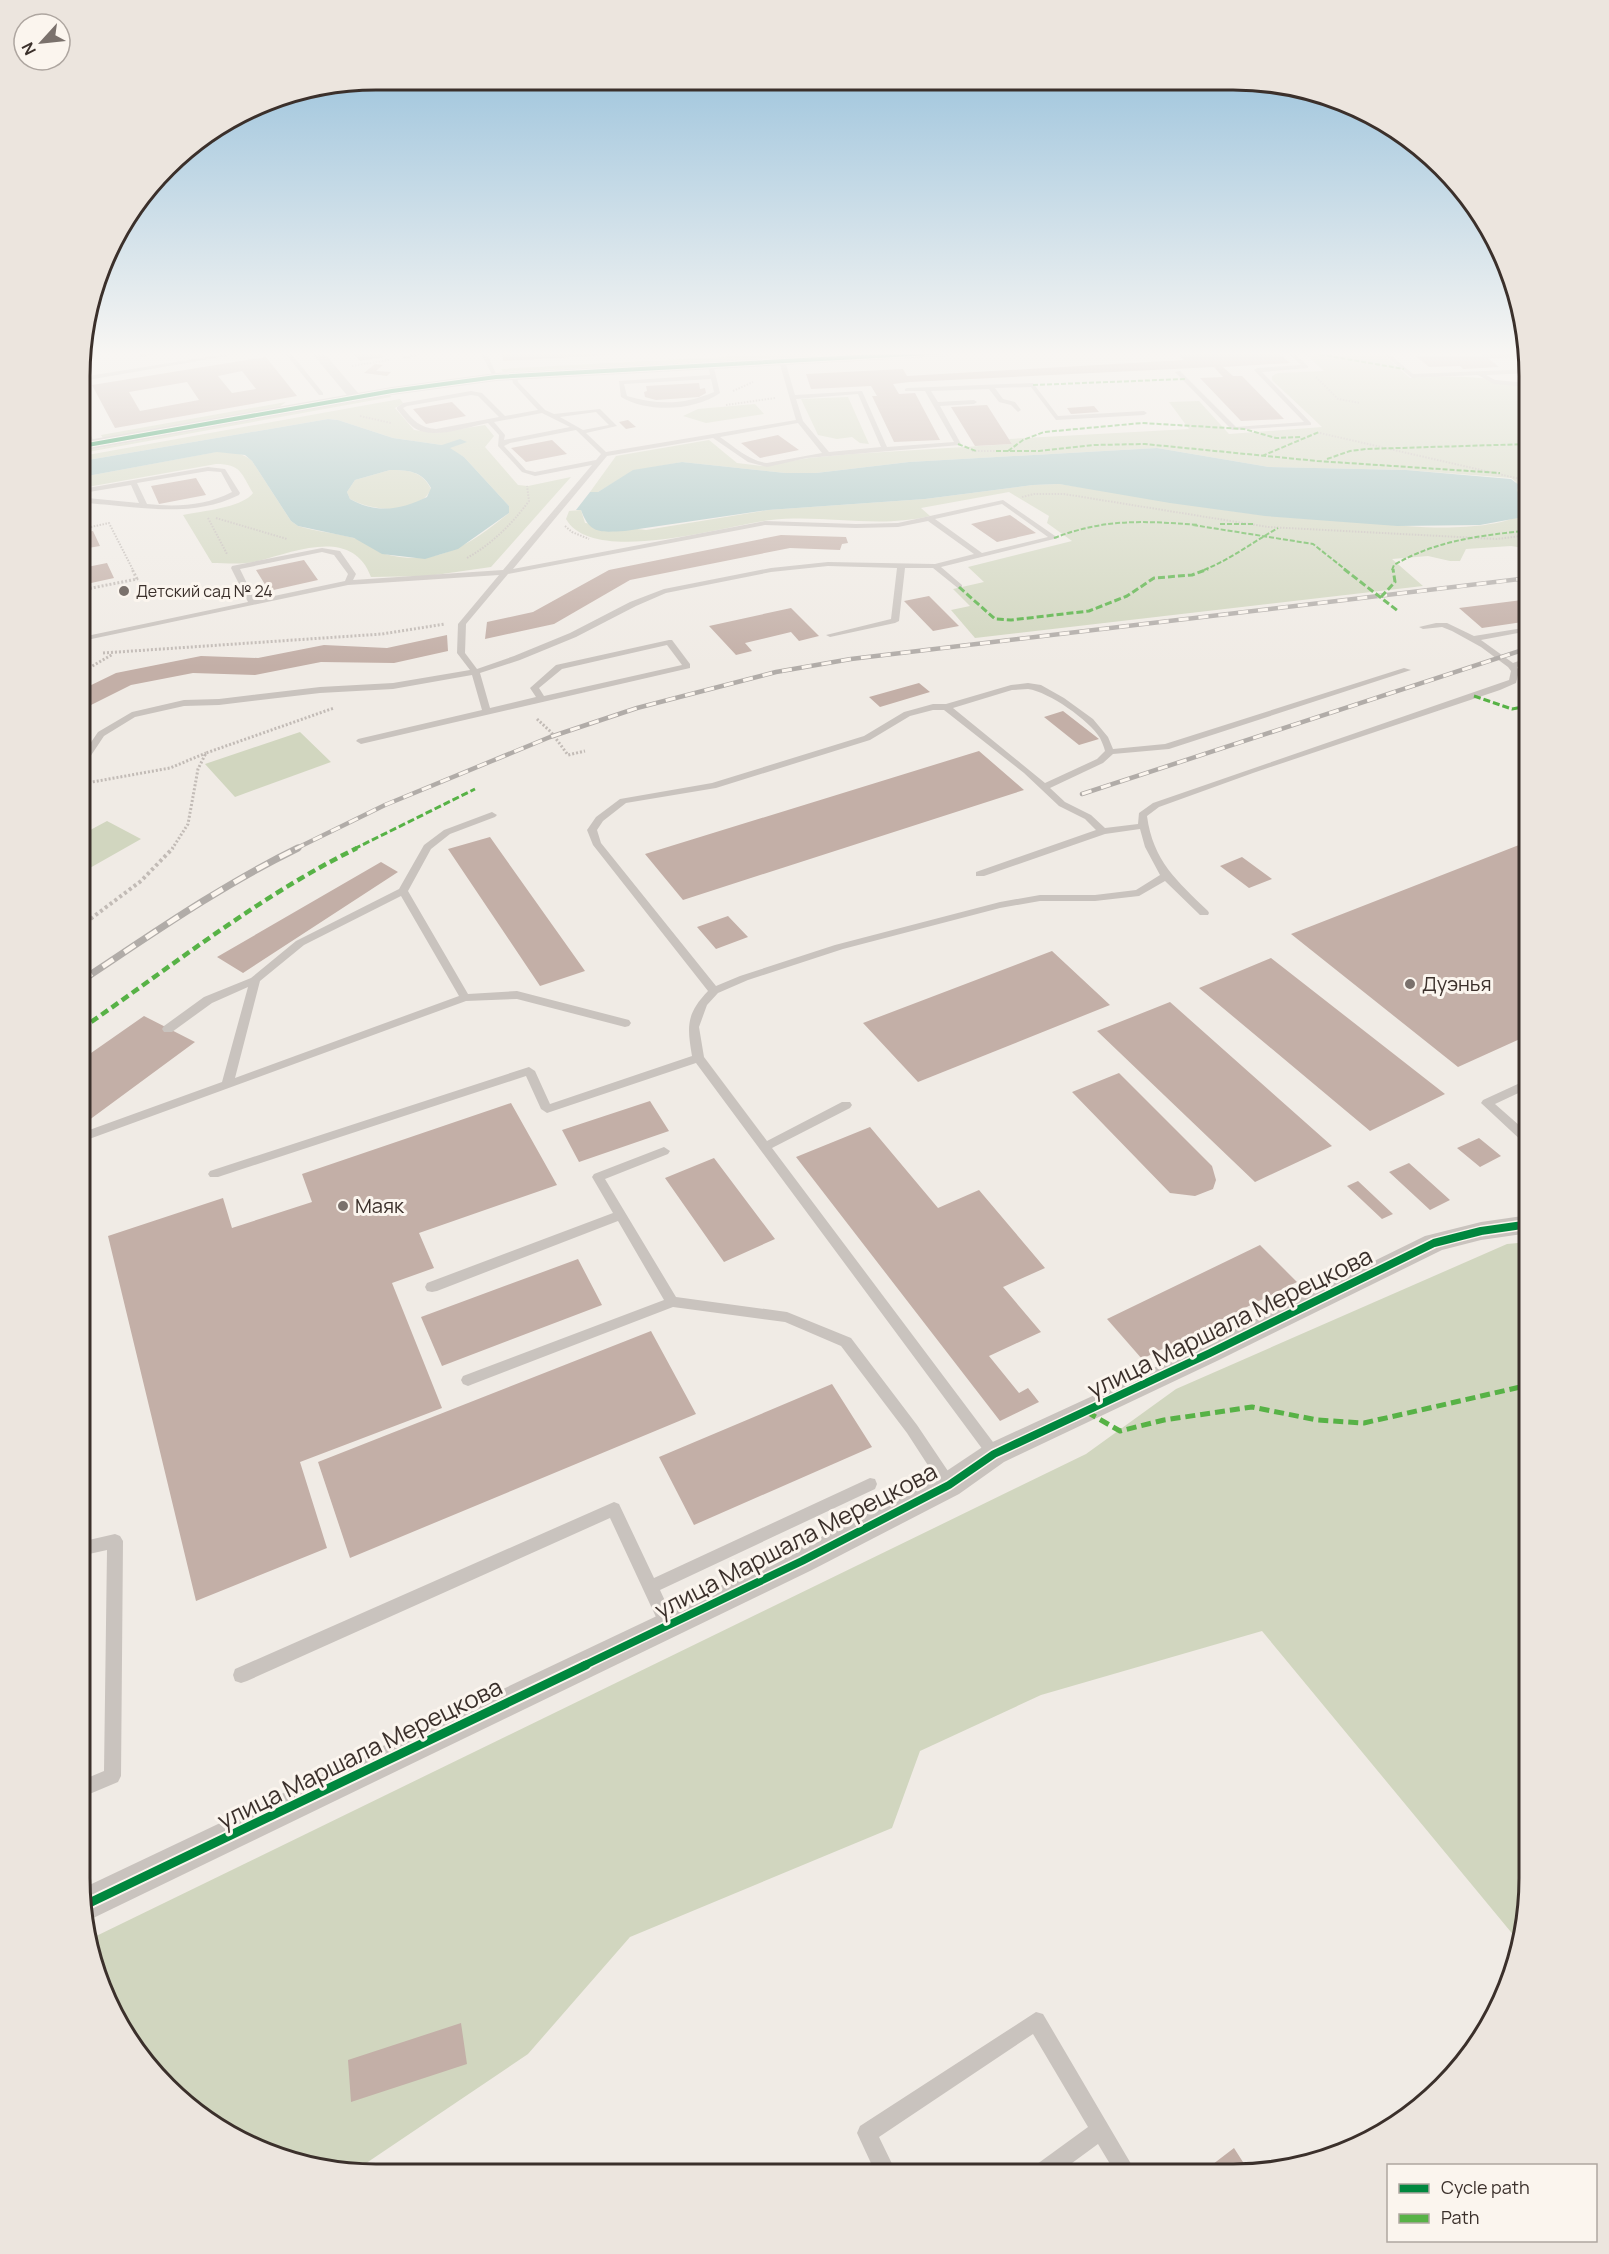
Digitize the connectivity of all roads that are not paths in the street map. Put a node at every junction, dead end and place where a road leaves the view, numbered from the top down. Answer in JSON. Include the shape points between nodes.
{"nodes":[{"id":1,"x":511,"y":457,"type":"edge"},
{"id":2,"x":603,"y":457,"type":"joint"},
{"id":3,"x":745,"y":457,"type":"edge"},
{"id":4,"x":805,"y":457,"type":"edge"},
{"id":5,"x":133,"y":482,"type":"junction"},
{"id":6,"x":90,"y":491,"type":"edge"},
{"id":7,"x":90,"y":501,"type":"edge"},
{"id":8,"x":144,"y":506,"type":"junction"},
{"id":9,"x":929,"y":518,"type":"junction"},
{"id":10,"x":980,"y":555,"type":"junction"},
{"id":11,"x":901,"y":566,"type":"junction"},
{"id":12,"x":935,"y":566,"type":"junction"},
{"id":13,"x":507,"y":572,"type":"junction"},
{"id":14,"x":348,"y":583,"type":"junction"},
{"id":15,"x":959,"y":586,"type":"dead end"},
{"id":16,"x":253,"y":603,"type":"junction"},
{"id":17,"x":1424,"y":627,"type":"dead end"},
{"id":18,"x":1519,"y":631,"type":"edge"},
{"id":19,"x":830,"y":636,"type":"dead end"},
{"id":20,"x":90,"y":637,"type":"edge"},
{"id":21,"x":1471,"y":639,"type":"junction"},
{"id":22,"x":1519,"y":664,"type":"edge"},
{"id":23,"x":1512,"y":666,"type":"junction"},
{"id":24,"x":1407,"y":670,"type":"dead end"},
{"id":25,"x":475,"y":672,"type":"junction"},
{"id":26,"x":541,"y":698,"type":"junction"},
{"id":27,"x":946,"y":707,"type":"junction"},
{"id":28,"x":486,"y":711,"type":"junction"},
{"id":29,"x":361,"y":741,"type":"dead end"},
{"id":30,"x":90,"y":746,"type":"edge"},
{"id":31,"x":1110,"y":753,"type":"junction"},
{"id":32,"x":1044,"y":787,"type":"junction"},
{"id":33,"x":492,"y":815,"type":"dead end"},
{"id":34,"x":1143,"y":826,"type":"junction"},
{"id":35,"x":1103,"y":831,"type":"junction"},
{"id":36,"x":980,"y":874,"type":"dead end"},
{"id":37,"x":1166,"y":876,"type":"junction"},
{"id":38,"x":403,"y":891,"type":"junction"},
{"id":39,"x":1204,"y":913,"type":"dead end"},
{"id":40,"x":255,"y":980,"type":"junction"},
{"id":41,"x":714,"y":991,"type":"junction"},
{"id":42,"x":465,"y":998,"type":"junction"},
{"id":43,"x":625,"y":1023,"type":"dead end"},
{"id":44,"x":168,"y":1029,"type":"dead end"},
{"id":45,"x":698,"y":1058,"type":"junction"},
{"id":46,"x":227,"y":1085,"type":"junction"},
{"id":47,"x":1519,"y":1088,"type":"edge"},
{"id":48,"x":846,"y":1105,"type":"dead end"},
{"id":49,"x":1519,"y":1132,"type":"edge"},
{"id":50,"x":90,"y":1135,"type":"edge"},
{"id":51,"x":764,"y":1147,"type":"junction"},
{"id":52,"x":664,"y":1151,"type":"dead end"},
{"id":53,"x":214,"y":1174,"type":"dead end"},
{"id":54,"x":621,"y":1215,"type":"junction"},
{"id":55,"x":1519,"y":1225,"type":"edge"},
{"id":56,"x":432,"y":1287,"type":"dead end"},
{"id":57,"x":672,"y":1302,"type":"junction"},
{"id":58,"x":468,"y":1380,"type":"dead end"},
{"id":59,"x":993,"y":1455,"type":"junction"},
{"id":60,"x":870,"y":1484,"type":"dead end"},
{"id":61,"x":949,"y":1485,"type":"junction"},
{"id":62,"x":90,"y":1547,"type":"edge"},
{"id":63,"x":651,"y":1587,"type":"junction"},
{"id":64,"x":668,"y":1625,"type":"junction"},
{"id":65,"x":242,"y":1675,"type":"dead end"},
{"id":66,"x":90,"y":1785,"type":"edge"},
{"id":67,"x":91,"y":1902,"type":"edge"},
{"id":68,"x":1101,"y":2130,"type":"junction"},
{"id":69,"x":882,"y":2164,"type":"edge"},
{"id":70,"x":1054,"y":2164,"type":"edge"},
{"id":71,"x":1122,"y":2164,"type":"edge"}],
"edges":[{"from":1,"to":2,"type":"lane","via":[[524,471],[535,474]]},
{"from":2,"to":13,"type":"lane"},
{"from":3,"to":4,"type":"lane","via":[[759,464]]},
{"from":5,"to":6,"type":"lane"},
{"from":5,"to":8,"type":"lane"},
{"from":5,"to":8,"type":"lane","via":[[223,470],[236,493],[223,500],[171,510]]},
{"from":7,"to":8,"type":"lane"},
{"from":9,"to":10,"type":"lane"},
{"from":9,"to":10,"type":"lane","via":[[1003,502],[1054,538]]},
{"from":9,"to":13,"type":"lane","via":[[883,526],[765,523]]},
{"from":10,"to":12,"type":"lane"},
{"from":11,"to":12,"type":"lane"},
{"from":11,"to":19,"type":"lane","via":[[895,621]]},
{"from":11,"to":25,"type":"lane","via":[[828,564],[771,570],[664,591],[573,635]]},
{"from":12,"to":15,"type":"lane"},
{"from":13,"to":14,"type":"lane"},
{"from":13,"to":25,"type":"lane","via":[[462,624],[461,653]]},
{"from":14,"to":16,"type":"lane"},
{"from":14,"to":16,"type":"lane","via":[[352,574],[337,553],[322,550],[235,568]]},
{"from":16,"to":20,"type":"lane"},
{"from":17,"to":21,"type":"lane","via":[[1445,625]]},
{"from":18,"to":21,"type":"lane"},
{"from":21,"to":23,"type":"lane"},
{"from":22,"to":23,"type":"lane"},
{"from":23,"to":34,"type":"lane","via":[[1513,681],[1497,688],[1156,805],[1142,815]]},
{"from":24,"to":31,"type":"lane","via":[[1166,747]]},
{"from":25,"to":28,"type":"lane"},
{"from":25,"to":30,"type":"lane","via":[[393,686],[184,703],[132,715],[101,734]]},
{"from":26,"to":26,"type":"lane","via":[[665,671],[687,666],[669,642],[559,667],[534,688]]},
{"from":26,"to":28,"type":"lane"},
{"from":27,"to":31,"type":"lane","via":[[1011,688],[1041,688],[1090,721],[1104,737]]},
{"from":27,"to":32,"type":"lane"},
{"from":27,"to":41,"type":"lane","via":[[907,714],[867,738],[713,786],[623,801],[600,819],[592,830],[596,843]]},
{"from":28,"to":29,"type":"lane"},
{"from":31,"to":32,"type":"lane"},
{"from":32,"to":35,"type":"lane"},
{"from":33,"to":38,"type":"lane","via":[[447,832],[427,848]]},
{"from":34,"to":35,"type":"lane"},
{"from":34,"to":37,"type":"lane","via":[[1153,855]]},
{"from":35,"to":36,"type":"lane"},
{"from":37,"to":39,"type":"lane"},
{"from":37,"to":41,"type":"lane","via":[[1139,893],[1040,898],[955,916],[838,947]]},
{"from":38,"to":40,"type":"lane","via":[[300,944]]},
{"from":38,"to":42,"type":"lane"},
{"from":40,"to":44,"type":"lane","via":[[208,1000]]},
{"from":40,"to":46,"type":"lane"},
{"from":41,"to":45,"type":"lane","via":[[702,1004],[693,1028]]},
{"from":42,"to":43,"type":"lane","via":[[517,995]]},
{"from":42,"to":46,"type":"lane"},
{"from":45,"to":51,"type":"lane"},
{"from":45,"to":53,"type":"lane","via":[[547,1109],[529,1071]]},
{"from":46,"to":50,"type":"lane"},
{"from":47,"to":49,"type":"lane","via":[[1487,1103]]},
{"from":48,"to":51,"type":"lane"},
{"from":51,"to":59,"type":"lane"},
{"from":52,"to":54,"type":"lane","via":[[598,1176]]},
{"from":54,"to":56,"type":"lane"},
{"from":54,"to":57,"type":"lane"},
{"from":55,"to":59,"type":"street","name":"улица Маршала Мерецкова","via":[[1472,1232],[1434,1243]]},
{"from":57,"to":58,"type":"lane"},
{"from":57,"to":61,"type":"lane","via":[[787,1317],[846,1342]]},
{"from":59,"to":61,"type":"street","name":"улица Маршала Мерецкова"},
{"from":60,"to":63,"type":"lane"},
{"from":61,"to":64,"type":"street","name":"улица Маршала Мерецкова"},
{"from":62,"to":66,"type":"lane","via":[[115,1541],[112,1776]]},
{"from":63,"to":64,"type":"lane"},
{"from":63,"to":65,"type":"lane","via":[[614,1509]]},
{"from":64,"to":67,"type":"street","name":"улица Маршала Мерецкова"},
{"from":68,"to":69,"type":"lane","via":[[1036,2021],[867,2133]]},
{"from":68,"to":70,"type":"lane"},
{"from":68,"to":71,"type":"lane"}]}
